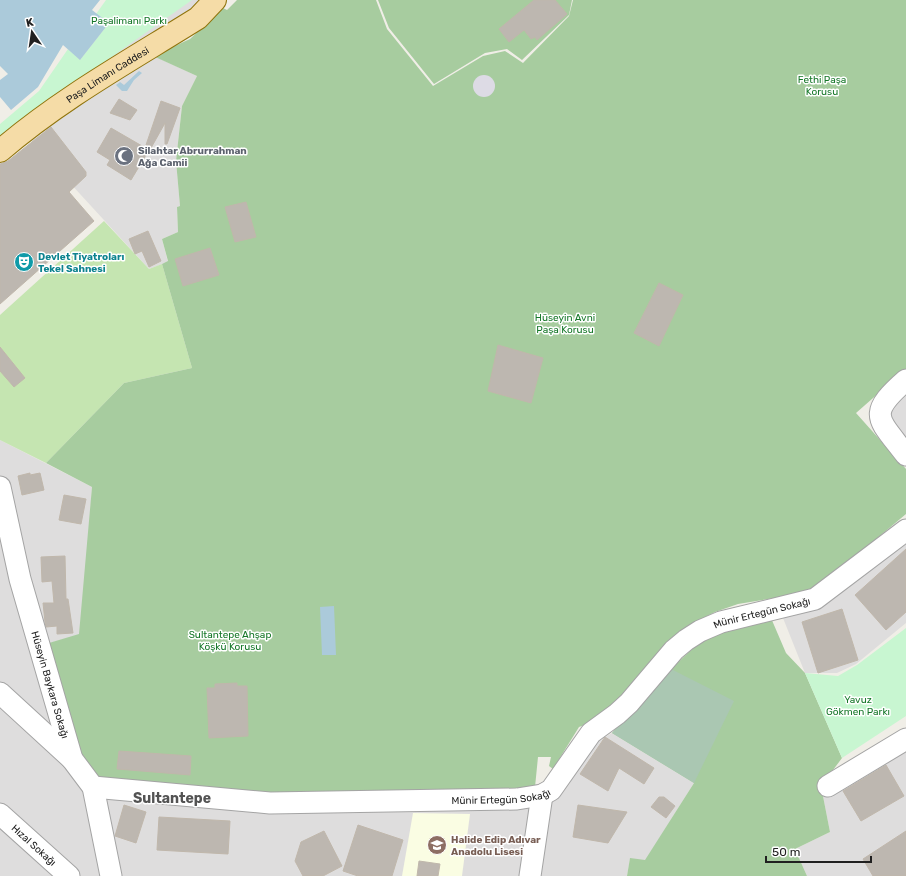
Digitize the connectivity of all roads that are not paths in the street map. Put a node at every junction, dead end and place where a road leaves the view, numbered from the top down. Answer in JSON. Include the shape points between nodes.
{"nodes":[{"id":1,"x":215,"y":0,"type":"edge"},
{"id":2,"x":0,"y":151,"type":"edge"},
{"id":3,"x":906,"y":380,"type":"edge"},
{"id":4,"x":906,"y":455,"type":"edge"},
{"id":5,"x":0,"y":487,"type":"edge"},
{"id":6,"x":906,"y":530,"type":"edge"},
{"id":7,"x":0,"y":693,"type":"edge"},
{"id":8,"x":906,"y":739,"type":"edge"},
{"id":9,"x":72,"y":759,"type":"junction"},
{"id":10,"x":828,"y":786,"type":"dead end"},
{"id":11,"x":93,"y":787,"type":"junction"},
{"id":12,"x":542,"y":795,"type":"junction"},
{"id":13,"x":0,"y":814,"type":"edge"},
{"id":14,"x":69,"y":876,"type":"edge"},
{"id":15,"x":111,"y":876,"type":"edge"},
{"id":16,"x":530,"y":876,"type":"edge"}],
"edges":[{"from":1,"to":2,"type":"main road","name":"Paşa Limanı Caddesi","via":[[198,18],[62,105]]},
{"from":3,"to":4,"type":"street","via":[[884,402],[880,414],[883,425]]},
{"from":5,"to":9,"type":"street","name":"Hüseyin Baykara Sokağı","via":[[20,579]]},
{"from":6,"to":12,"type":"street","name":"Münir Ertegün Sokağı","via":[[815,599],[721,622],[686,640],[674,650],[629,703],[591,733],[557,783]]},
{"from":7,"to":9,"type":"street"},
{"from":8,"to":10,"type":"street"},
{"from":9,"to":11,"type":"street","name":"Hüseyin Baykara Sokağı"},
{"from":11,"to":12,"type":"street","name":"Münir Ertegün Sokağı","via":[[270,803],[517,799]]},
{"from":11,"to":15,"type":"street","name":"Hüseyin Baykara Sokağı"},
{"from":12,"to":16,"type":"street"},
{"from":13,"to":14,"type":"street","name":"Hızal Sokağı"}]}
